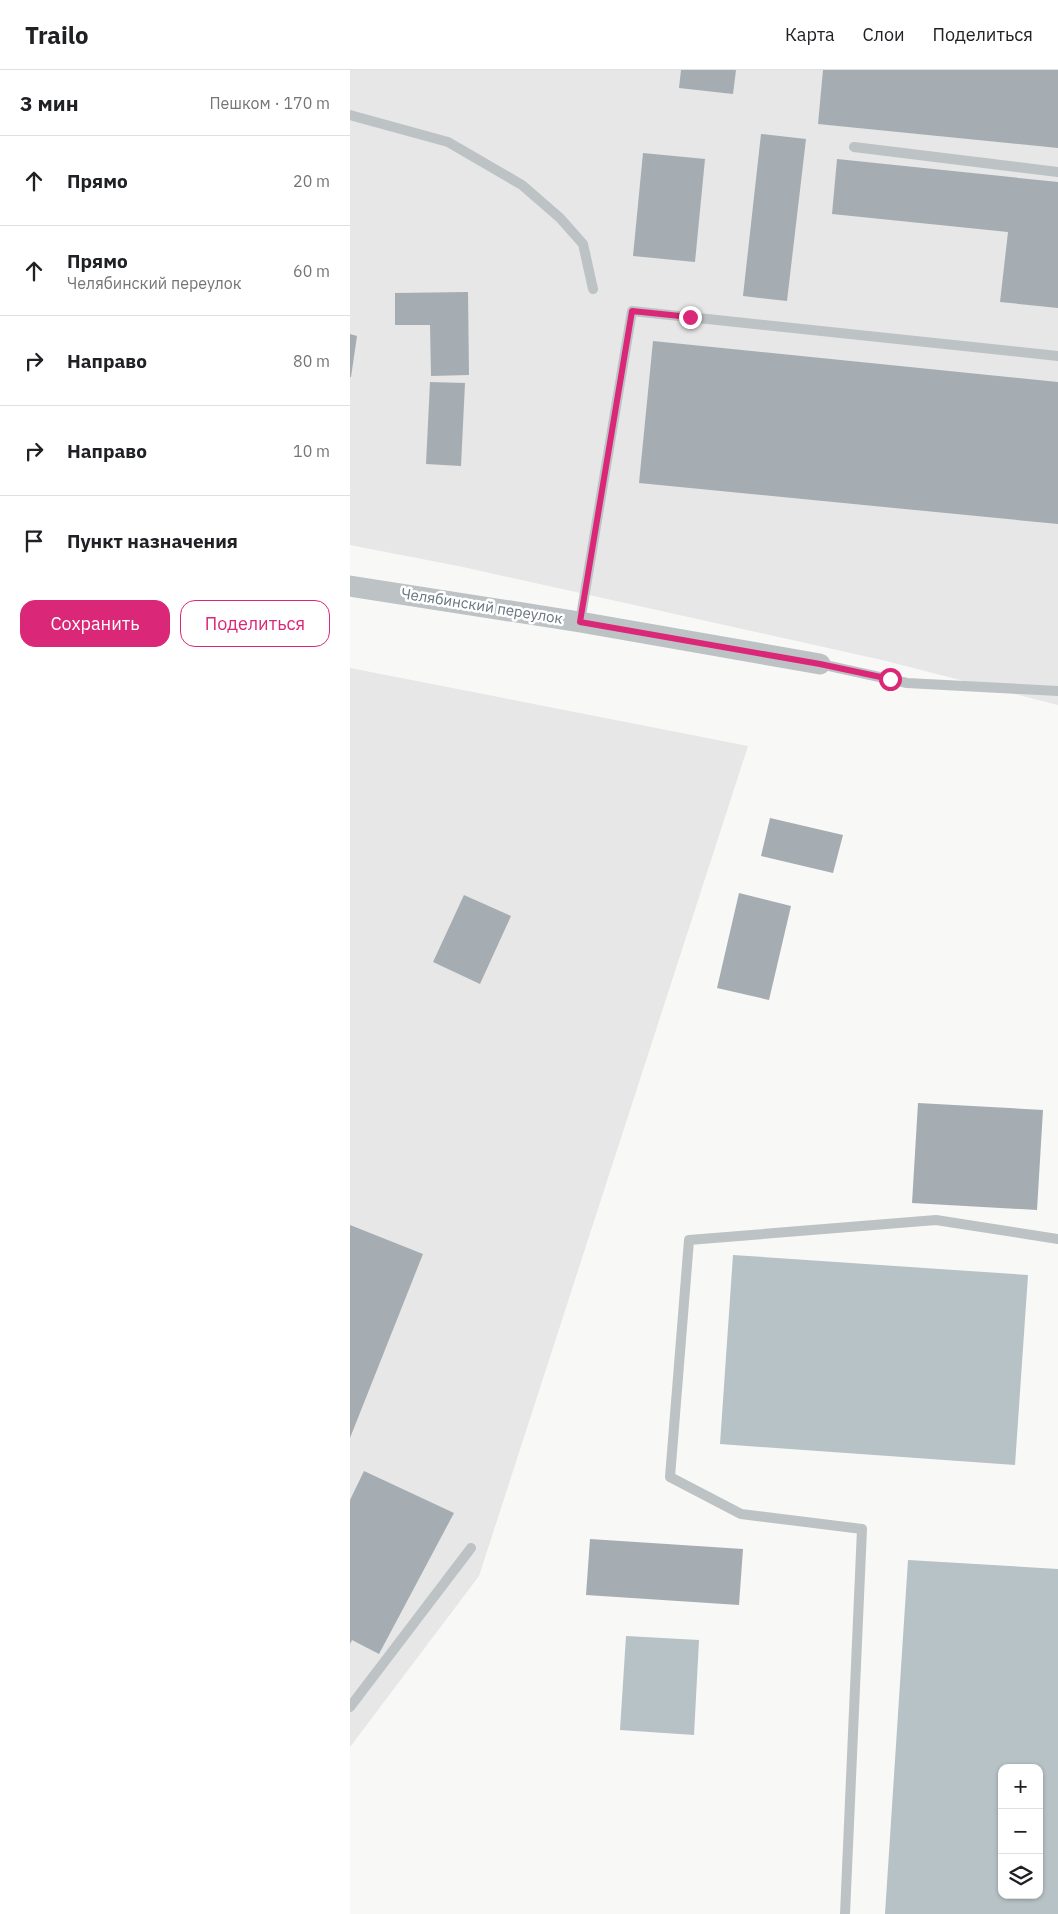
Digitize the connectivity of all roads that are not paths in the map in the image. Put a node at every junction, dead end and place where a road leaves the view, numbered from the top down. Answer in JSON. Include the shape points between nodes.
{"nodes":[{"id":1,"x":350,"y":115,"type":"edge"},
{"id":2,"x":854,"y":147,"type":"dead end"},
{"id":3,"x":1058,"y":172,"type":"edge"},
{"id":4,"x":593,"y":289,"type":"dead end"},
{"id":5,"x":1058,"y":356,"type":"edge"},
{"id":6,"x":350,"y":586,"type":"edge"},
{"id":7,"x":580,"y":622,"type":"junction"},
{"id":8,"x":820,"y":664,"type":"joint"},
{"id":9,"x":1058,"y":691,"type":"edge"},
{"id":10,"x":1058,"y":1240,"type":"edge"},
{"id":11,"x":471,"y":1548,"type":"dead end"},
{"id":12,"x":350,"y":1706,"type":"edge"},
{"id":13,"x":844,"y":1914,"type":"edge"}],
"edges":[{"from":1,"to":4,"type":"lane","via":[[448,142],[522,185],[560,218],[583,244]]},
{"from":2,"to":3,"type":"lane"},
{"from":5,"to":7,"type":"lane","via":[[632,311]]},
{"from":6,"to":7,"type":"street","name":"Челябинский переулок"},
{"from":7,"to":8,"type":"street","name":"Челябинский переулок"},
{"from":8,"to":9,"type":"lane","via":[[907,683]]},
{"from":10,"to":13,"type":"lane","via":[[936,1220],[689,1240],[670,1476],[741,1514],[862,1529]]},
{"from":11,"to":12,"type":"lane"}]}
